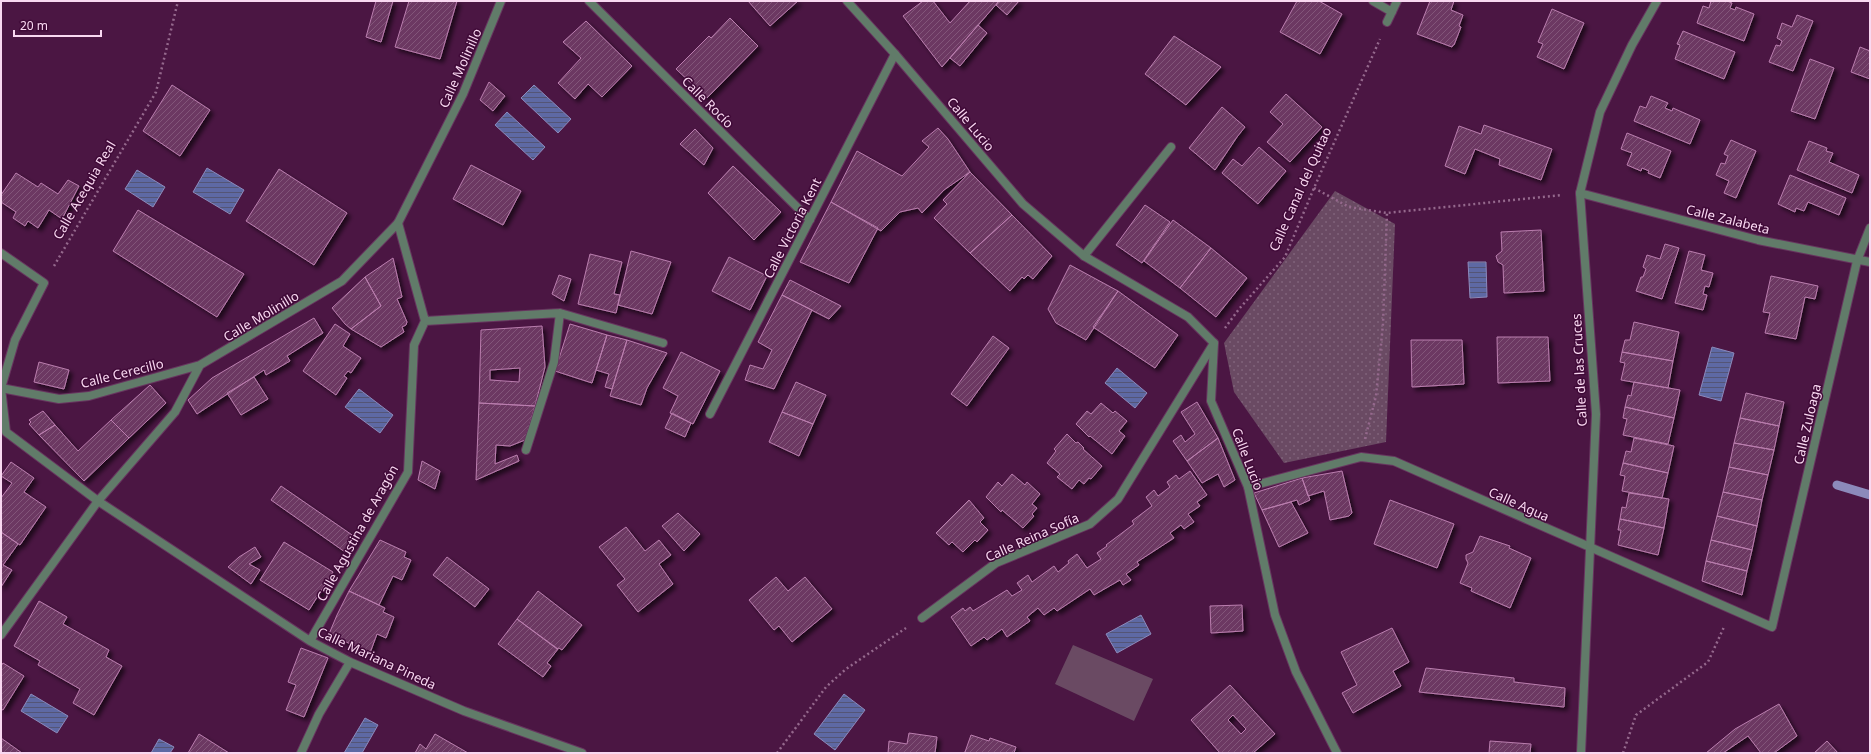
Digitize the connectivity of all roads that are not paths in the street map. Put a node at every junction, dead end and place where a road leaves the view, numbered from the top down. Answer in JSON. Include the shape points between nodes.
{"nodes":[{"id":1,"x":501,"y":1,"type":"edge"},
{"id":2,"x":589,"y":1,"type":"edge"},
{"id":3,"x":847,"y":1,"type":"edge"},
{"id":4,"x":1373,"y":1,"type":"edge"},
{"id":5,"x":1397,"y":1,"type":"edge"},
{"id":6,"x":1657,"y":1,"type":"edge"},
{"id":7,"x":1392,"y":12,"type":"junction"},
{"id":8,"x":1387,"y":22,"type":"dead end"},
{"id":9,"x":895,"y":54,"type":"junction"},
{"id":10,"x":1171,"y":147,"type":"dead end"},
{"id":11,"x":1580,"y":193,"type":"junction"},
{"id":12,"x":810,"y":220,"type":"junction"},
{"id":13,"x":398,"y":223,"type":"junction"},
{"id":14,"x":1870,"y":228,"type":"edge"},
{"id":15,"x":1,"y":253,"type":"edge"},
{"id":16,"x":1084,"y":256,"type":"junction"},
{"id":17,"x":1857,"y":261,"type":"junction"},
{"id":18,"x":1870,"y":262,"type":"edge"},
{"id":19,"x":560,"y":313,"type":"junction"},
{"id":20,"x":425,"y":321,"type":"junction"},
{"id":21,"x":663,"y":343,"type":"dead end"},
{"id":22,"x":1214,"y":343,"type":"junction"},
{"id":23,"x":200,"y":365,"type":"junction"},
{"id":24,"x":1,"y":388,"type":"edge"},
{"id":25,"x":710,"y":414,"type":"dead end"},
{"id":26,"x":526,"y":450,"type":"dead end"},
{"id":27,"x":1248,"y":487,"type":"junction"},
{"id":28,"x":98,"y":500,"type":"junction"},
{"id":29,"x":1589,"y":548,"type":"junction"},
{"id":30,"x":922,"y":618,"type":"road end"},
{"id":31,"x":1772,"y":628,"type":"joint"},
{"id":32,"x":1,"y":635,"type":"edge"},
{"id":33,"x":310,"y":641,"type":"junction"},
{"id":34,"x":350,"y":662,"type":"junction"},
{"id":35,"x":301,"y":753,"type":"edge"},
{"id":36,"x":582,"y":753,"type":"edge"},
{"id":37,"x":1337,"y":753,"type":"edge"},
{"id":38,"x":1581,"y":753,"type":"edge"}],
"edges":[{"from":1,"to":13,"type":"street","name":"Calle Molinillo","via":[[463,94]]},
{"from":2,"to":12,"type":"street","name":"Calle Rocío"},
{"from":3,"to":9,"type":"street","name":"Calle Lucio"},
{"from":4,"to":7,"type":"street"},
{"from":5,"to":7,"type":"street"},
{"from":6,"to":11,"type":"street","name":"Calle de las Cruces","via":[[1632,45],[1600,112]]},
{"from":7,"to":8,"type":"street"},
{"from":9,"to":12,"type":"street","name":"Calle Victoria Kent"},
{"from":9,"to":16,"type":"street","name":"Calle Lucio","via":[[1023,204]]},
{"from":10,"to":16,"type":"street"},
{"from":11,"to":17,"type":"street","name":"Calle Zalabeta","via":[[1758,240]]},
{"from":11,"to":29,"type":"street","name":"Calle de las Cruces","via":[[1596,414]]},
{"from":12,"to":25,"type":"street","name":"Calle Victoria Kent"},
{"from":13,"to":20,"type":"street"},
{"from":13,"to":23,"type":"street","name":"Calle Molinillo","via":[[342,282]]},
{"from":14,"to":17,"type":"street","name":"Calle Zuloaga"},
{"from":15,"to":24,"type":"street","via":[[44,283],[15,340]]},
{"from":16,"to":22,"type":"street","name":"Calle Lucio","via":[[1188,317]]},
{"from":17,"to":18,"type":"street","name":"Calle Zalabeta"},
{"from":17,"to":31,"type":"street","name":"Calle Zuloaga"},
{"from":19,"to":20,"type":"street"},
{"from":19,"to":21,"type":"street"},
{"from":19,"to":26,"type":"street","via":[[554,362]]},
{"from":20,"to":33,"type":"street","name":"Calle Agustina de Aragón","via":[[414,345],[408,472]]},
{"from":22,"to":27,"type":"street","name":"Calle Lucio","via":[[1211,401]]},
{"from":22,"to":30,"type":"street","name":"Calle Reina Sofía","via":[[1118,499],[1090,524],[996,564]]},
{"from":23,"to":24,"type":"street","name":"Calle Cerecillo","via":[[89,396],[59,399]]},
{"from":23,"to":28,"type":"street","via":[[175,412]]},
{"from":24,"to":28,"type":"street","name":"Calle Mariana Pineda","via":[[6,432]]},
{"from":27,"to":29,"type":"street","name":"Calle Agua","via":[[1361,457],[1394,460]]},
{"from":27,"to":37,"type":"street","name":"Calle Lucio","via":[[1275,615],[1296,672]]},
{"from":28,"to":32,"type":"street"},
{"from":28,"to":33,"type":"street","name":"Calle Mariana Pineda"},
{"from":29,"to":31,"type":"street","name":"Calle Agua"},
{"from":29,"to":38,"type":"street","name":"Calle de las Cruces"},
{"from":33,"to":34,"type":"street","name":"Calle Mariana Pineda"},
{"from":34,"to":35,"type":"street"},
{"from":34,"to":36,"type":"street","name":"Calle Mariana Pineda","via":[[464,711]]}]}
